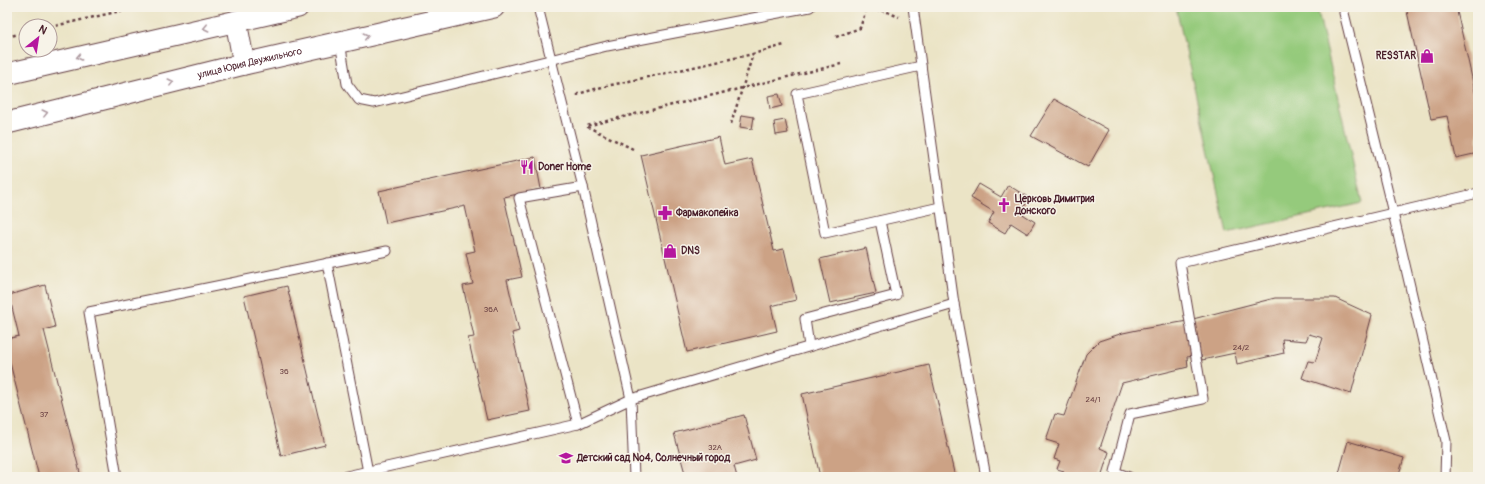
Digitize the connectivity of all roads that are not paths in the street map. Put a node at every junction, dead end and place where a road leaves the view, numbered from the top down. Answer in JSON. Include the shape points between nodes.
{"nodes":[{"id":1,"x":298,"y":7,"type":"edge"},
{"id":2,"x":494,"y":7,"type":"edge"},
{"id":3,"x":538,"y":7,"type":"edge"},
{"id":4,"x":810,"y":7,"type":"edge"},
{"id":5,"x":913,"y":7,"type":"edge"},
{"id":6,"x":1344,"y":13,"type":"dead end"},
{"id":7,"x":236,"y":21,"type":"junction"},
{"id":8,"x":340,"y":42,"type":"junction"},
{"id":9,"x":552,"y":60,"type":"junction"},
{"id":10,"x":244,"y":64,"type":"junction"},
{"id":11,"x":921,"y":66,"type":"junction"},
{"id":12,"x":7,"y":74,"type":"edge"},
{"id":13,"x":7,"y":123,"type":"edge"},
{"id":14,"x":583,"y":187,"type":"junction"},
{"id":15,"x":1478,"y":193,"type":"edge"},
{"id":16,"x":940,"y":207,"type":"junction"},
{"id":17,"x":1393,"y":213,"type":"junction"},
{"id":18,"x":880,"y":221,"type":"junction"},
{"id":19,"x":387,"y":251,"type":"dead end"},
{"id":20,"x":327,"y":263,"type":"junction"},
{"id":21,"x":954,"y":304,"type":"junction"},
{"id":22,"x":809,"y":346,"type":"junction"},
{"id":23,"x":631,"y":399,"type":"junction"},
{"id":24,"x":578,"y":424,"type":"junction"},
{"id":25,"x":368,"y":472,"type":"junction"},
{"id":26,"x":117,"y":477,"type":"edge"},
{"id":27,"x":342,"y":477,"type":"edge"},
{"id":28,"x":634,"y":477,"type":"edge"},
{"id":29,"x":986,"y":477,"type":"edge"},
{"id":30,"x":1129,"y":477,"type":"edge"},
{"id":31,"x":1445,"y":477,"type":"edge"}],
"edges":[{"from":1,"to":7,"type":"street"},
{"from":8,"to":2,"type":"street","name":"улица Юрия Двужильного","one_way":true},
{"from":3,"to":9,"type":"lane"},
{"from":4,"to":9,"type":"lane","via":[[607,46]]},
{"from":5,"to":11,"type":"lane"},
{"from":6,"to":17,"type":"lane"},
{"from":7,"to":10,"type":"street"},
{"from":7,"to":12,"type":"street","one_way":true},
{"from":8,"to":9,"type":"lane","via":[[348,84],[359,100],[374,103]]},
{"from":8,"to":10,"type":"street","name":"улица Юрия Двужильного"},
{"from":9,"to":14,"type":"lane"},
{"from":13,"to":10,"type":"street","name":"улица Юрия Двужильного","one_way":true},
{"from":11,"to":16,"type":"lane"},
{"from":11,"to":18,"type":"lane","via":[[797,94],[825,233]]},
{"from":14,"to":23,"type":"lane"},
{"from":14,"to":24,"type":"lane","via":[[519,198]]},
{"from":15,"to":17,"type":"lane"},
{"from":16,"to":18,"type":"lane"},
{"from":16,"to":21,"type":"lane"},
{"from":17,"to":30,"type":"lane","via":[[1180,263],[1203,399],[1130,414],[1115,472]]},
{"from":17,"to":31,"type":"lane","via":[[1446,441]]},
{"from":18,"to":22,"type":"lane","via":[[896,295],[805,319]]},
{"from":19,"to":20,"type":"lane"},
{"from":20,"to":25,"type":"lane"},
{"from":20,"to":26,"type":"lane","via":[[89,312]]},
{"from":21,"to":22,"type":"lane"},
{"from":21,"to":29,"type":"lane"},
{"from":22,"to":23,"type":"lane"},
{"from":23,"to":24,"type":"lane"},
{"from":23,"to":28,"type":"lane"},
{"from":24,"to":25,"type":"lane"},
{"from":25,"to":27,"type":"lane"}]}
